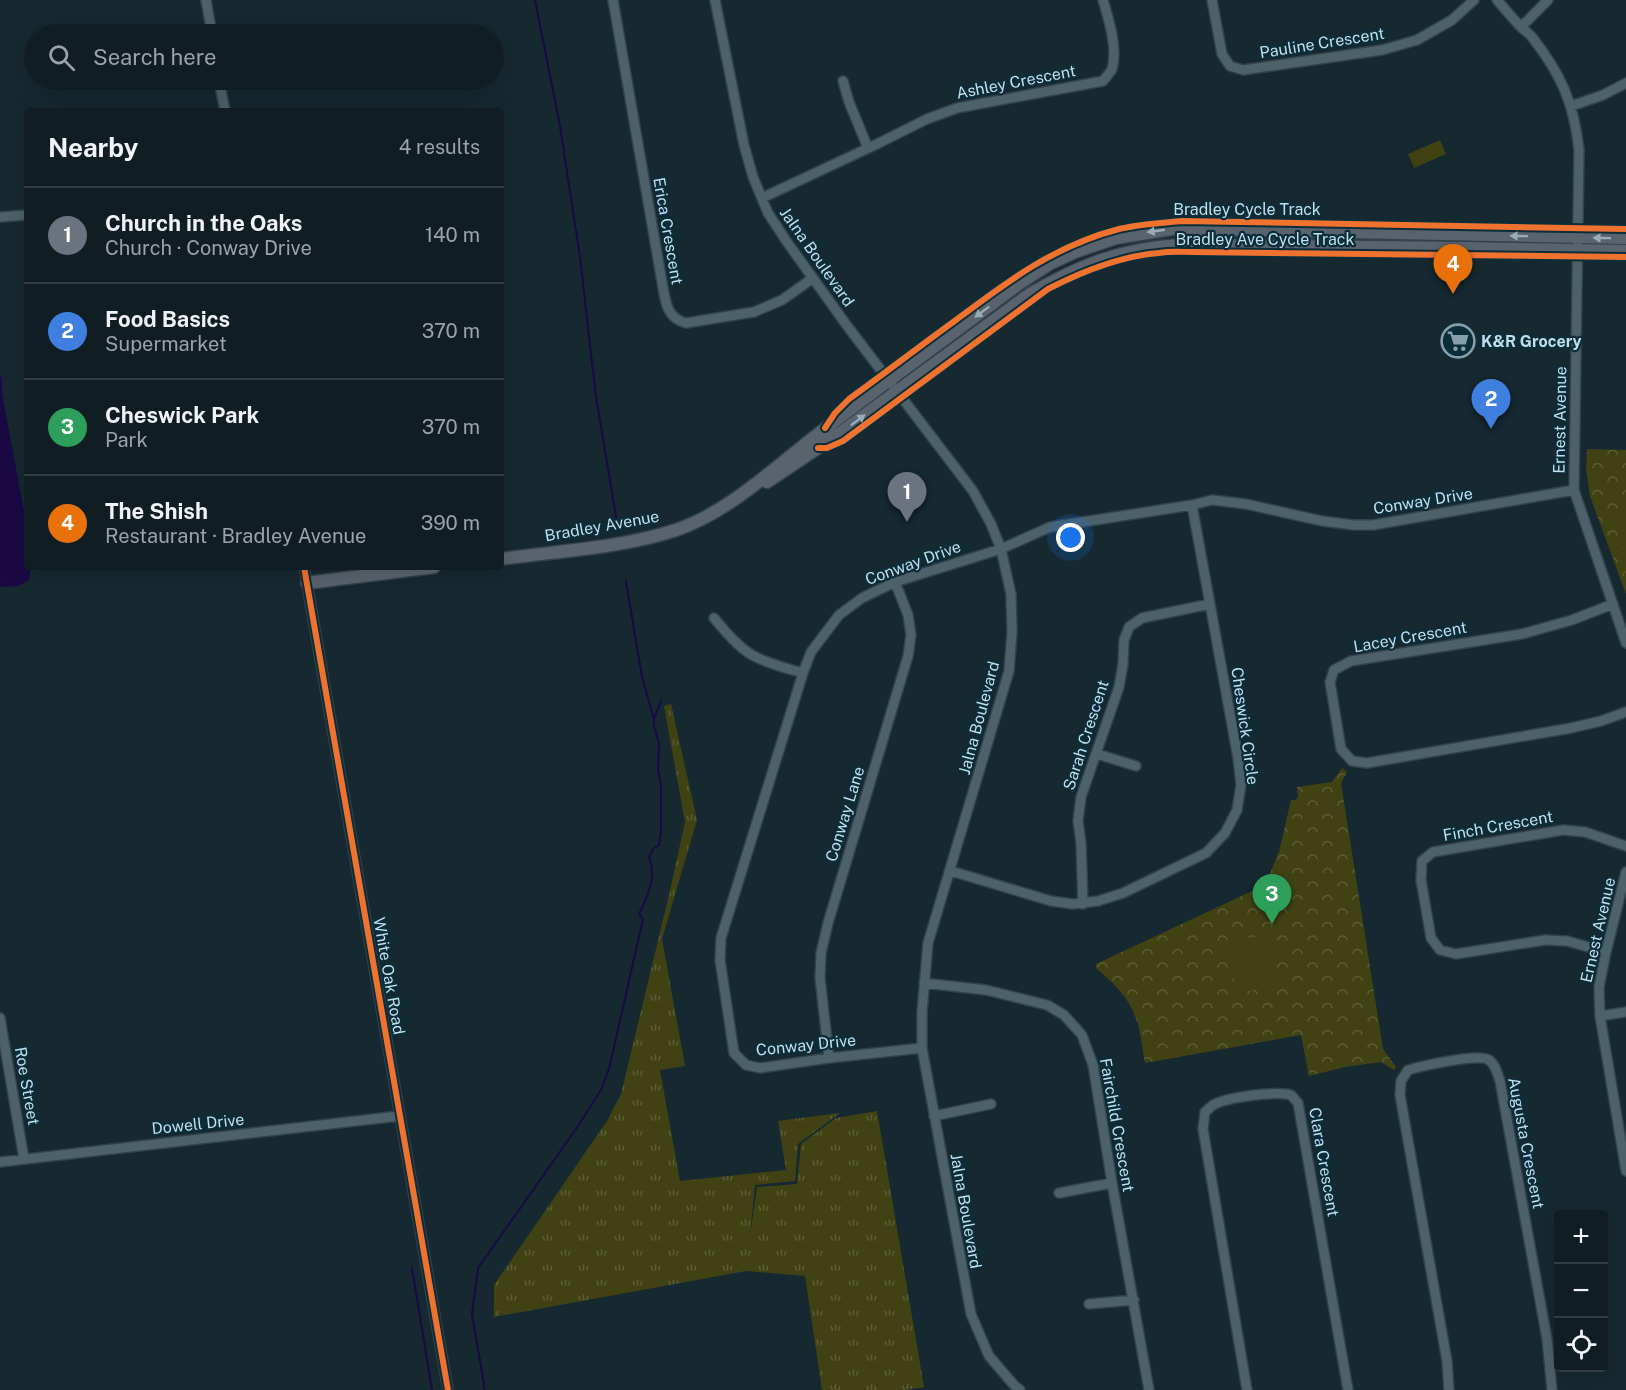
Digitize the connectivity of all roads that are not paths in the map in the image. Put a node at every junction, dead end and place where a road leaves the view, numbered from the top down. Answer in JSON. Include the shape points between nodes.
{"nodes":[{"id":1,"x":206,"y":0,"type":"edge"},
{"id":2,"x":613,"y":0,"type":"edge"},
{"id":3,"x":715,"y":0,"type":"edge"},
{"id":4,"x":1103,"y":0,"type":"edge"},
{"id":5,"x":1212,"y":0,"type":"edge"},
{"id":6,"x":1474,"y":0,"type":"edge"},
{"id":7,"x":1497,"y":0,"type":"edge"},
{"id":8,"x":1548,"y":0,"type":"edge"},
{"id":9,"x":210,"y":24,"type":"edge"},
{"id":10,"x":1521,"y":27,"type":"junction"},
{"id":11,"x":843,"y":81,"type":"dead end"},
{"id":12,"x":1626,"y":83,"type":"edge"},
{"id":13,"x":221,"y":90,"type":"edge"},
{"id":14,"x":1571,"y":106,"type":"junction"},
{"id":15,"x":224,"y":108,"type":"edge"},
{"id":16,"x":868,"y":148,"type":"junction"},
{"id":17,"x":762,"y":198,"type":"junction"},
{"id":18,"x":24,"y":215,"type":"edge"},
{"id":19,"x":0,"y":217,"type":"edge"},
{"id":20,"x":1626,"y":238,"type":"edge"},
{"id":21,"x":1577,"y":244,"type":"junction"},
{"id":22,"x":1626,"y":251,"type":"edge"},
{"id":23,"x":813,"y":278,"type":"junction"},
{"id":24,"x":893,"y":386,"type":"junction"},
{"id":25,"x":1574,"y":490,"type":"junction"},
{"id":26,"x":1192,"y":505,"type":"junction"},
{"id":27,"x":1001,"y":549,"type":"junction"},
{"id":28,"x":504,"y":559,"type":"edge"},
{"id":29,"x":305,"y":570,"type":"edge"},
{"id":30,"x":410,"y":570,"type":"edge"},
{"id":31,"x":895,"y":582,"type":"junction"},
{"id":32,"x":307,"y":583,"type":"junction"},
{"id":33,"x":1210,"y":604,"type":"junction"},
{"id":34,"x":1613,"y":604,"type":"junction"},
{"id":35,"x":714,"y":618,"type":"dead end"},
{"id":36,"x":1626,"y":643,"type":"edge"},
{"id":37,"x":803,"y":673,"type":"junction"},
{"id":38,"x":1626,"y":712,"type":"edge"},
{"id":39,"x":1097,"y":754,"type":"junction"},
{"id":40,"x":1136,"y":766,"type":"dead end"},
{"id":41,"x":1626,"y":846,"type":"edge"},
{"id":42,"x":951,"y":871,"type":"junction"},
{"id":43,"x":1626,"y":872,"type":"edge"},
{"id":44,"x":1624,"y":892,"type":"edge"},
{"id":45,"x":1083,"y":904,"type":"junction"},
{"id":46,"x":1606,"y":952,"type":"junction"},
{"id":47,"x":924,"y":982,"type":"junction"},
{"id":48,"x":1626,"y":1012,"type":"edge"},
{"id":49,"x":1600,"y":1016,"type":"junction"},
{"id":50,"x":0,"y":1018,"type":"edge"},
{"id":51,"x":922,"y":1048,"type":"junction"},
{"id":52,"x":829,"y":1058,"type":"junction"},
{"id":53,"x":991,"y":1104,"type":"dead end"},
{"id":54,"x":399,"y":1116,"type":"junction"},
{"id":55,"x":934,"y":1116,"type":"junction"},
{"id":56,"x":1621,"y":1117,"type":"edge"},
{"id":57,"x":24,"y":1159,"type":"junction"},
{"id":58,"x":0,"y":1161,"type":"edge"},
{"id":59,"x":1626,"y":1171,"type":"edge"},
{"id":60,"x":1112,"y":1183,"type":"junction"},
{"id":61,"x":1059,"y":1193,"type":"dead end"},
{"id":62,"x":1134,"y":1300,"type":"junction"},
{"id":63,"x":1089,"y":1304,"type":"dead end"},
{"id":64,"x":448,"y":1390,"type":"edge"},
{"id":65,"x":1020,"y":1390,"type":"edge"},
{"id":66,"x":1149,"y":1390,"type":"edge"},
{"id":67,"x":1247,"y":1390,"type":"edge"},
{"id":68,"x":1348,"y":1390,"type":"edge"},
{"id":69,"x":1449,"y":1390,"type":"edge"},
{"id":70,"x":1552,"y":1390,"type":"edge"}],
"edges":[{"from":1,"to":9,"type":"street"},
{"from":2,"to":23,"type":"street","name":"Erica Crescent","via":[[663,288],[671,314],[686,323],[754,312],[777,303]]},
{"from":3,"to":17,"type":"street","name":"Jalna Boulevard","via":[[744,145]]},
{"from":4,"to":16,"type":"street","name":"Ashley Crescent","via":[[1113,49],[1112,70],[1103,81],[957,108]]},
{"from":5,"to":6,"type":"street","name":"Pauline Crescent","via":[[1222,54],[1230,66],[1243,70],[1382,50],[1417,40],[1452,20]]},
{"from":7,"to":10,"type":"street","name":"Ernest Avenue"},
{"from":8,"to":10,"type":"street"},
{"from":10,"to":14,"type":"street","name":"Ernest Avenue","via":[[1556,71]]},
{"from":11,"to":16,"type":"street"},
{"from":12,"to":14,"type":"street"},
{"from":13,"to":15,"type":"street"},
{"from":14,"to":21,"type":"street","name":"Ernest Avenue","via":[[1579,150]]},
{"from":16,"to":17,"type":"street","name":"Ashley Crescent"},
{"from":17,"to":23,"type":"street","name":"Jalna Boulevard"},
{"from":18,"to":19,"type":"street"},
{"from":20,"to":21,"type":"main road","name":"Bradley Avenue","one_way":true},
{"from":21,"to":22,"type":"main road","name":"Bradley Avenue"},
{"from":21,"to":24,"type":"main road","name":"Bradley Avenue","via":[[1179,245],[1129,251],[1052,281]]},
{"from":21,"to":25,"type":"street","name":"Ernest Avenue"},
{"from":23,"to":24,"type":"street","name":"Jalna Boulevard"},
{"from":24,"to":27,"type":"street","name":"Jalna Boulevard","via":[[974,491]]},
{"from":24,"to":28,"type":"main road","name":"Bradley Avenue","via":[[840,433],[770,481],[692,523],[637,540]]},
{"from":25,"to":26,"type":"street","name":"Conway Drive","via":[[1373,525],[1212,500]]},
{"from":25,"to":34,"type":"street","name":"Ernest Avenue"},
{"from":26,"to":27,"type":"street","name":"Conway Drive","via":[[1050,527]]},
{"from":26,"to":33,"type":"street","name":"Cheswick Circle"},
{"from":27,"to":31,"type":"street","name":"Conway Drive"},
{"from":27,"to":42,"type":"street","name":"Jalna Boulevard","via":[[1011,594],[1009,671]]},
{"from":29,"to":32,"type":"street","name":"White Oak Road"},
{"from":30,"to":32,"type":"main road"},
{"from":31,"to":37,"type":"street","name":"Conway Drive","via":[[839,615],[811,652]]},
{"from":31,"to":52,"type":"street","name":"Conway Lane","via":[[911,635],[821,953]]},
{"from":32,"to":54,"type":"street","name":"White Oak Road"},
{"from":33,"to":39,"type":"street","name":"Sarah Crescent","via":[[1142,618],[1129,627],[1119,687]]},
{"from":33,"to":45,"type":"street","name":"Cheswick Circle","via":[[1238,758],[1241,785],[1237,810],[1225,833],[1206,853],[1123,893]]},
{"from":34,"to":36,"type":"street","name":"Ernest Avenue"},
{"from":34,"to":38,"type":"street","name":"Lacey Crescent","via":[[1522,634],[1351,662],[1334,670],[1330,682],[1341,749],[1352,761],[1367,763],[1571,728]]},
{"from":35,"to":37,"type":"street","via":[[750,654]]},
{"from":37,"to":52,"type":"street","name":"Conway Drive","via":[[721,938],[720,960],[734,1053],[746,1065],[760,1068]]},
{"from":39,"to":40,"type":"street"},
{"from":39,"to":45,"type":"street","name":"Sarah Crescent","via":[[1081,797],[1078,821]]},
{"from":41,"to":46,"type":"street","name":"Finch Crescent","via":[[1585,832],[1563,830],[1433,852],[1422,861],[1421,880],[1431,938],[1440,950],[1456,954],[1545,940],[1567,941]]},
{"from":42,"to":45,"type":"street","name":"Cheswick Circle","via":[[1051,900]]},
{"from":42,"to":47,"type":"street","name":"Jalna Boulevard","via":[[928,943]]},
{"from":43,"to":44,"type":"street","name":"Ernest Avenue"},
{"from":44,"to":46,"type":"street","name":"Ernest Avenue"},
{"from":46,"to":49,"type":"street","name":"Ernest Avenue","via":[[1599,987]]},
{"from":47,"to":51,"type":"street","name":"Jalna Boulevard"},
{"from":47,"to":60,"type":"street","name":"Fairchild Crescent","via":[[986,990],[1047,1005],[1064,1015],[1082,1035],[1093,1065]]},
{"from":48,"to":49,"type":"street"},
{"from":49,"to":56,"type":"street","name":"Ernest Avenue"},
{"from":50,"to":57,"type":"street","name":"Roe Street"},
{"from":51,"to":52,"type":"street","name":"Conway Drive"},
{"from":51,"to":55,"type":"street","name":"Jalna Boulevard"},
{"from":53,"to":55,"type":"street"},
{"from":54,"to":57,"type":"street","name":"Dowell Drive"},
{"from":54,"to":64,"type":"street","name":"White Oak Road"},
{"from":55,"to":65,"type":"street","name":"Jalna Boulevard","via":[[970,1314],[989,1356]]},
{"from":56,"to":59,"type":"street","name":"Ernest Avenue"},
{"from":57,"to":58,"type":"street","name":"Dowell Drive"},
{"from":60,"to":61,"type":"street"},
{"from":60,"to":62,"type":"street","name":"Fairchild Crescent"},
{"from":62,"to":63,"type":"street"},
{"from":62,"to":66,"type":"street","name":"Fairchild Crescent"},
{"from":67,"to":68,"type":"street","name":"Clara Crescent","via":[[1203,1129],[1205,1112],[1214,1105],[1273,1093],[1291,1095],[1298,1103]]},
{"from":69,"to":70,"type":"street","name":"Augusta Crescent","via":[[1400,1095],[1401,1081],[1408,1070],[1421,1066],[1476,1058],[1495,1066],[1500,1081],[1547,1339]]}]}
